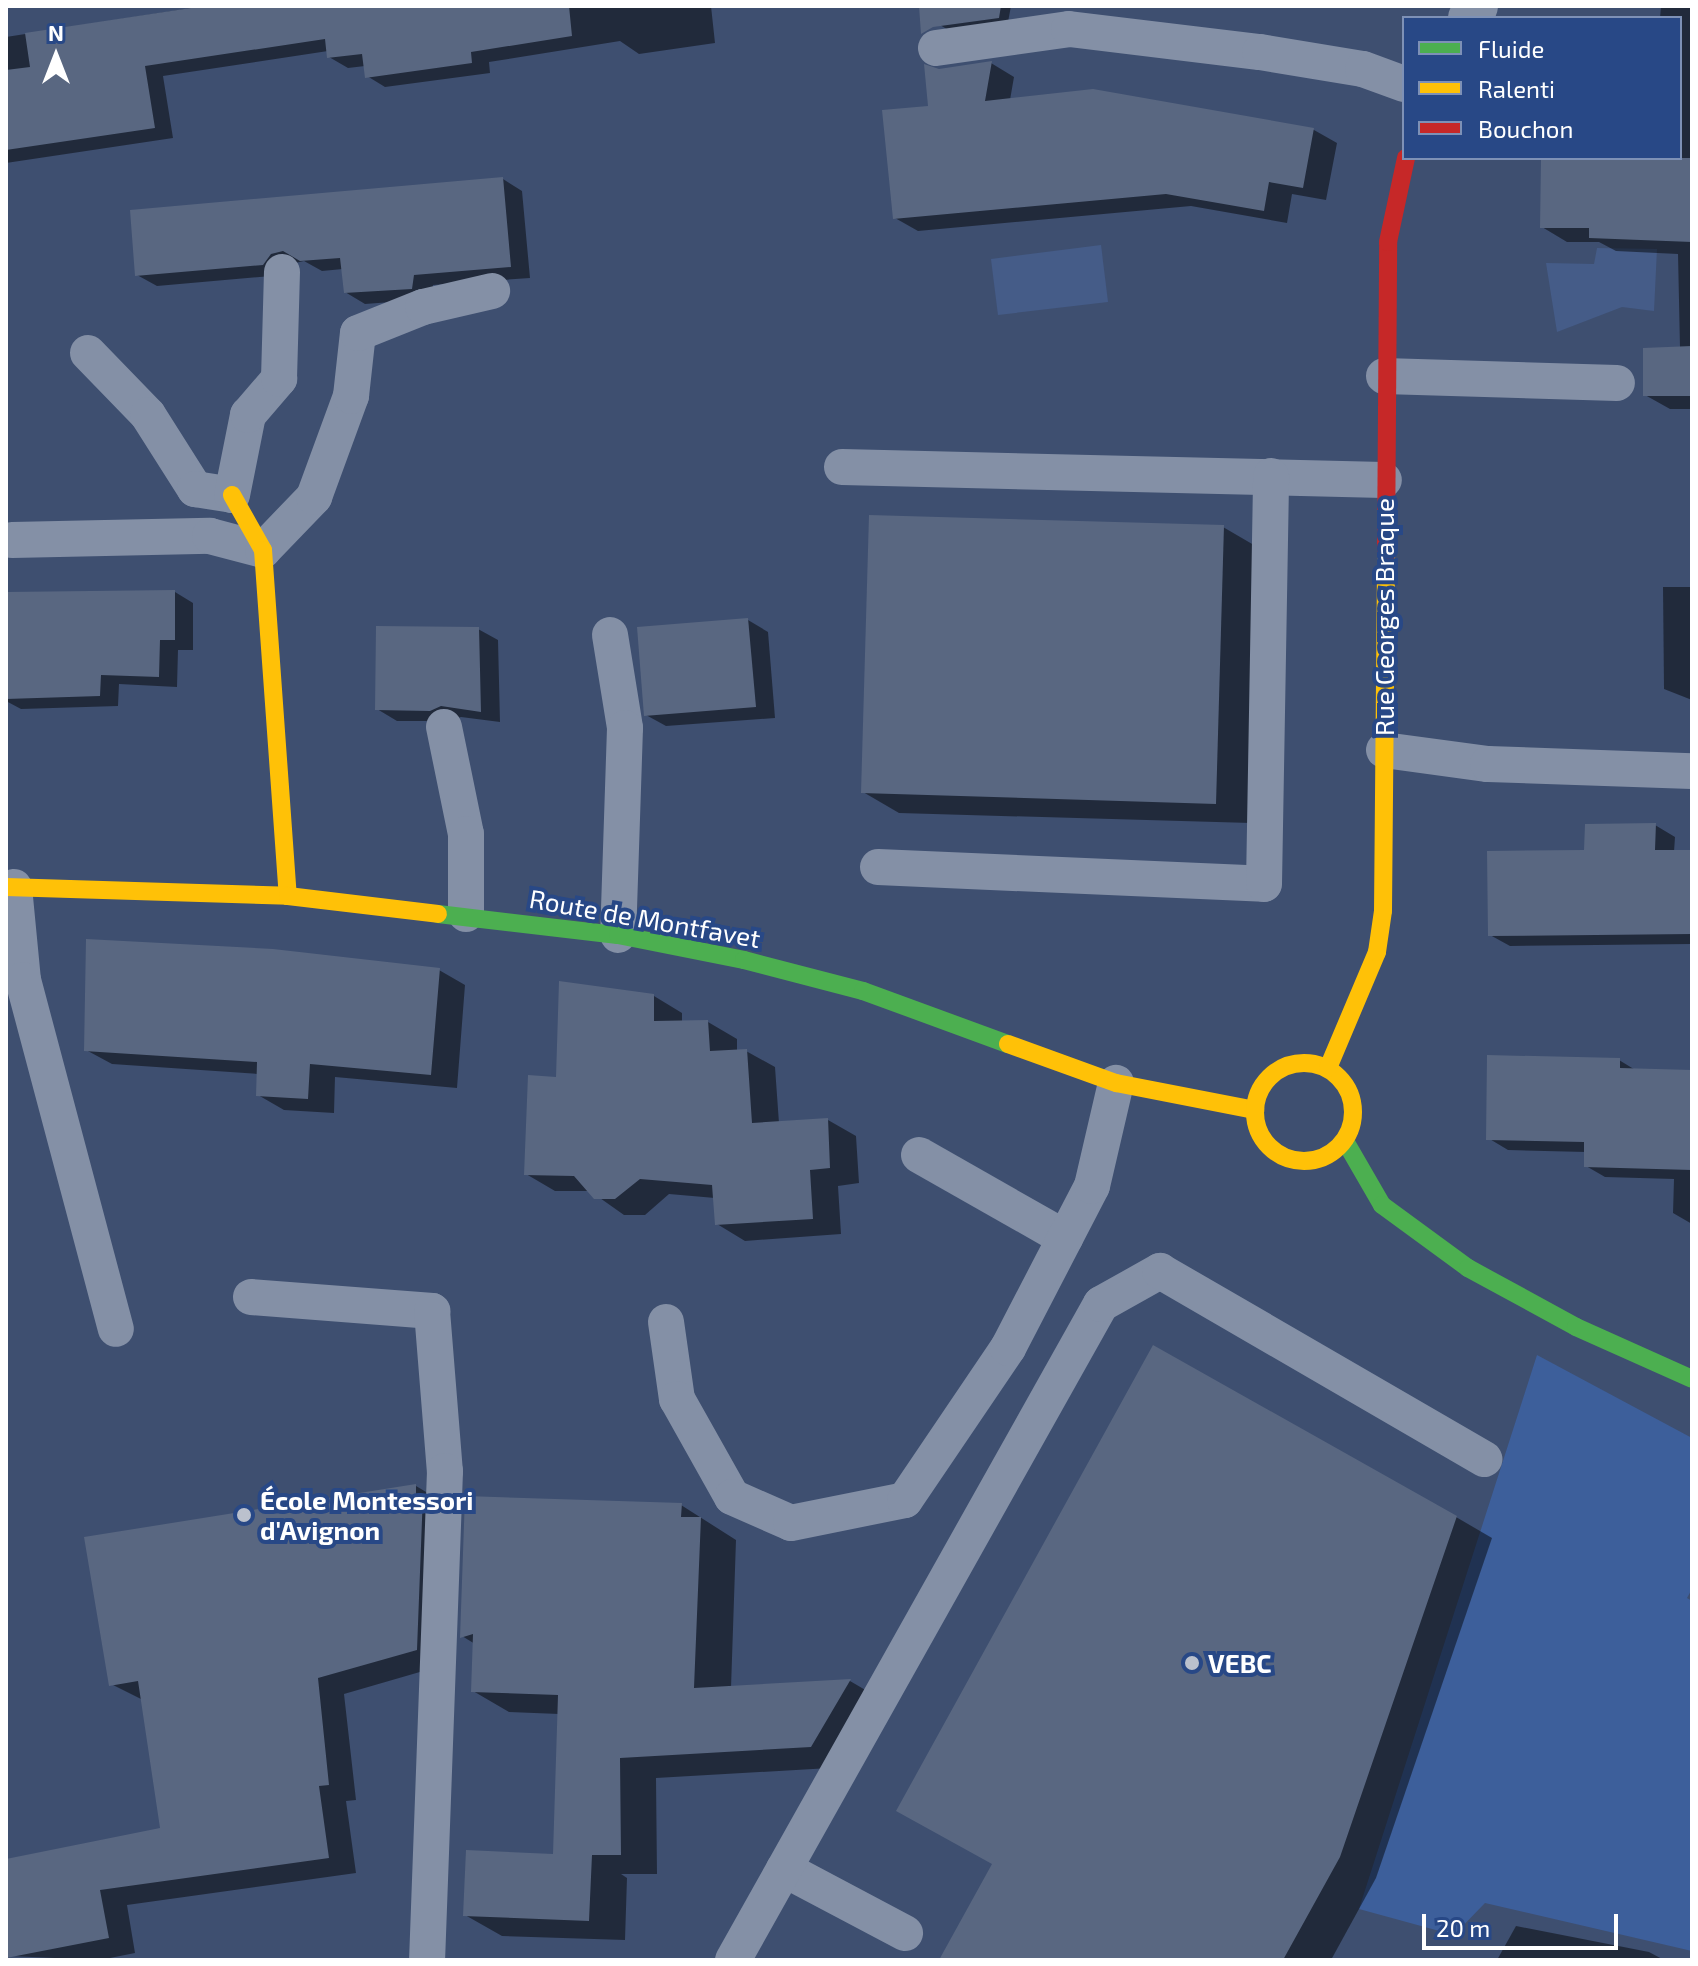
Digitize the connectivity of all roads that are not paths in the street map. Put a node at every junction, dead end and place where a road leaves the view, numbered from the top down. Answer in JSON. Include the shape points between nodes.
{"nodes":[{"id":1,"x":936,"y":48,"type":"dead end"},
{"id":2,"x":1402,"y":83,"type":"edge"},
{"id":3,"x":1406,"y":160,"type":"edge"},
{"id":4,"x":282,"y":272,"type":"dead end"},
{"id":5,"x":492,"y":291,"type":"dead end"},
{"id":6,"x":88,"y":353,"type":"dead end"},
{"id":7,"x":1384,"y":376,"type":"junction"},
{"id":8,"x":1617,"y":383,"type":"dead end"},
{"id":9,"x":842,"y":467,"type":"dead end"},
{"id":10,"x":1271,"y":476,"type":"junction"},
{"id":11,"x":1384,"y":480,"type":"junction"},
{"id":12,"x":232,"y":495,"type":"junction"},
{"id":13,"x":12,"y":540,"type":"dead end"},
{"id":14,"x":263,"y":550,"type":"junction"},
{"id":15,"x":610,"y":635,"type":"dead end"},
{"id":16,"x":444,"y":727,"type":"dead end"},
{"id":17,"x":1384,"y":750,"type":"junction"},
{"id":18,"x":1692,"y":771,"type":"edge"},
{"id":19,"x":878,"y":867,"type":"dead end"},
{"id":20,"x":10,"y":887,"type":"edge"},
{"id":21,"x":288,"y":896,"type":"junction"},
{"id":22,"x":466,"y":914,"type":"junction"},
{"id":23,"x":618,"y":935,"type":"junction"},
{"id":24,"x":1328,"y":1068,"type":"junction"},
{"id":25,"x":1116,"y":1083,"type":"junction"},
{"id":26,"x":1255,"y":1110,"type":"junction"},
{"id":27,"x":1345,"y":1141,"type":"junction"},
{"id":28,"x":919,"y":1155,"type":"dead end"},
{"id":29,"x":1065,"y":1238,"type":"junction"},
{"id":30,"x":251,"y":1297,"type":"dead end"},
{"id":31,"x":666,"y":1322,"type":"dead end"},
{"id":32,"x":116,"y":1329,"type":"dead end"},
{"id":33,"x":1692,"y":1379,"type":"edge"},
{"id":34,"x":1484,"y":1459,"type":"dead end"},
{"id":35,"x":784,"y":1869,"type":"junction"},
{"id":36,"x":905,"y":1933,"type":"dead end"},
{"id":37,"x":427,"y":1960,"type":"edge"},
{"id":38,"x":733,"y":1960,"type":"edge"}],
"edges":[{"from":1,"to":2,"type":"lane","via":[[1069,29],[1274,54],[1363,69]]},
{"from":3,"to":7,"type":"street","name":"Rue Georges Braque","via":[[1388,242]]},
{"from":4,"to":12,"type":"lane","via":[[279,379],[248,415]]},
{"from":5,"to":14,"type":"lane","via":[[423,307],[358,333],[351,396],[314,497]]},
{"from":6,"to":12,"type":"lane","via":[[148,415],[195,489]]},
{"from":7,"to":8,"type":"lane"},
{"from":7,"to":11,"type":"street","name":"Rue Georges Braque"},
{"from":9,"to":10,"type":"lane"},
{"from":10,"to":11,"type":"lane"},
{"from":10,"to":19,"type":"lane","via":[[1264,884]]},
{"from":11,"to":17,"type":"street","name":"Rue Georges Braque"},
{"from":12,"to":14,"type":"street"},
{"from":13,"to":14,"type":"lane","via":[[210,536]]},
{"from":14,"to":21,"type":"street"},
{"from":15,"to":23,"type":"lane","via":[[625,728]]},
{"from":16,"to":22,"type":"lane","via":[[466,834]]},
{"from":17,"to":18,"type":"lane","via":[[1488,764]]},
{"from":17,"to":24,"type":"street","name":"Rue Georges Braque","via":[[1383,911],[1377,952]]},
{"from":20,"to":21,"type":"street","name":"Route de Montfavet"},
{"from":20,"to":32,"type":"lane","via":[[23,980]]},
{"from":21,"to":22,"type":"street","name":"Route de Montfavet"},
{"from":22,"to":23,"type":"street","name":"Route de Montfavet"},
{"from":23,"to":25,"type":"street","name":"Route de Montfavet","via":[[863,991]]},
{"from":24,"to":26,"type":"street","via":[[1296,1063],[1280,1069],[1267,1079]]},
{"from":24,"to":27,"type":"street","via":[[1342,1079],[1352,1101],[1352,1125]]},
{"from":25,"to":26,"type":"street","name":"Route de Montfavet"},
{"from":25,"to":29,"type":"lane","via":[[1092,1186]]},
{"from":26,"to":27,"type":"street","via":[[1263,1140],[1289,1159],[1320,1159]]},
{"from":27,"to":33,"type":"street","via":[[1382,1205],[1468,1268],[1576,1327]]},
{"from":28,"to":29,"type":"lane"},
{"from":29,"to":31,"type":"lane","via":[[1008,1348],[905,1500],[791,1523],[732,1497],[677,1399]]},
{"from":30,"to":37,"type":"lane","via":[[432,1311],[445,1471]]},
{"from":34,"to":35,"type":"lane","via":[[1160,1271],[1101,1304]]},
{"from":35,"to":36,"type":"lane"},
{"from":35,"to":38,"type":"lane"}]}
